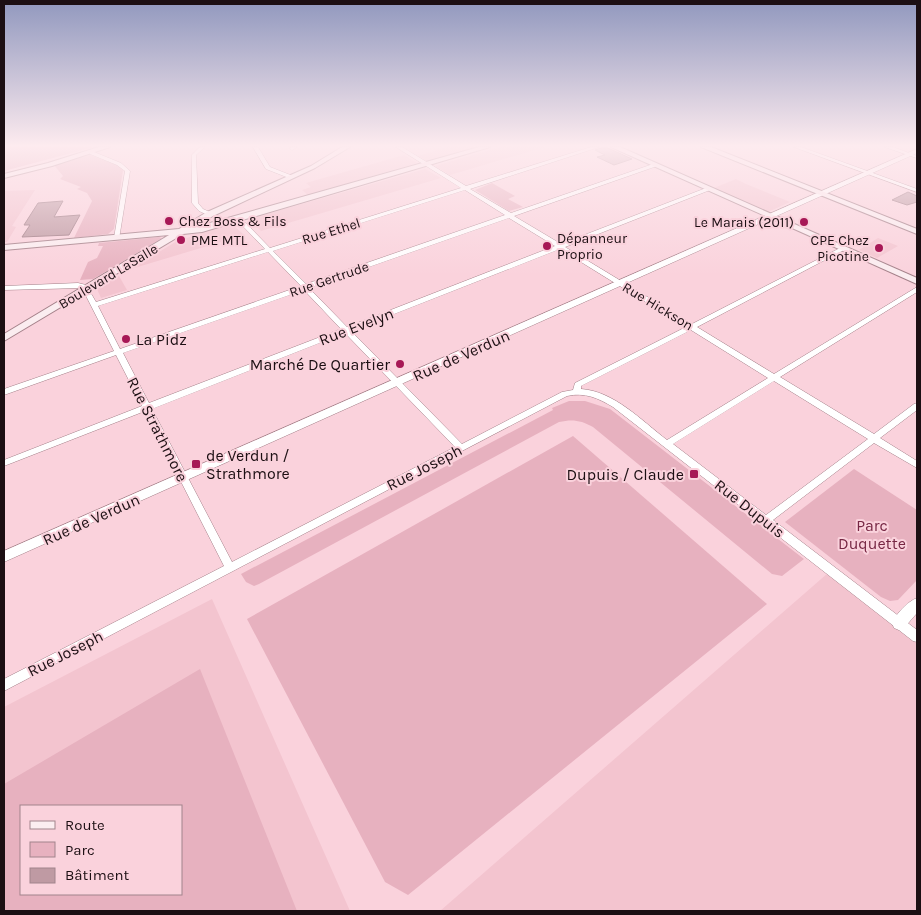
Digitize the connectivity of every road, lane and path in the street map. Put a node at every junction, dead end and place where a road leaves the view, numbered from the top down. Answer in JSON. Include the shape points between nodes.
{"nodes":[{"id":1,"x":124,"y":190,"type":"edge"},
{"id":2,"x":194,"y":190,"type":"edge"},
{"id":3,"x":263,"y":190,"type":"edge"},
{"id":4,"x":338,"y":190,"type":"edge"},
{"id":5,"x":464,"y":190,"type":"edge"},
{"id":6,"x":467,"y":190,"type":"edge"},
{"id":7,"x":585,"y":190,"type":"edge"},
{"id":8,"x":706,"y":190,"type":"edge"},
{"id":9,"x":710,"y":190,"type":"edge"},
{"id":10,"x":810,"y":190,"type":"edge"},
{"id":11,"x":831,"y":190,"type":"edge"},
{"id":12,"x":821,"y":194,"type":"junction"},
{"id":13,"x":210,"y":214,"type":"junction"},
{"id":14,"x":510,"y":216,"type":"junction"},
{"id":15,"x":770,"y":216,"type":"junction"},
{"id":16,"x":238,"y":218,"type":"junction"},
{"id":17,"x":189,"y":227,"type":"junction"},
{"id":18,"x":917,"y":232,"type":"edge"},
{"id":19,"x":180,"y":233,"type":"junction"},
{"id":20,"x":115,"y":237,"type":"junction"},
{"id":21,"x":4,"y":247,"type":"edge"},
{"id":22,"x":560,"y":247,"type":"junction"},
{"id":23,"x":842,"y":248,"type":"junction"},
{"id":24,"x":269,"y":250,"type":"junction"},
{"id":25,"x":917,"y":281,"type":"edge"},
{"id":26,"x":620,"y":284,"type":"junction"},
{"id":27,"x":305,"y":287,"type":"junction"},
{"id":28,"x":4,"y":288,"type":"edge"},
{"id":29,"x":86,"y":289,"type":"junction"},
{"id":30,"x":917,"y":289,"type":"edge"},
{"id":31,"x":94,"y":305,"type":"junction"},
{"id":32,"x":691,"y":327,"type":"junction"},
{"id":33,"x":346,"y":330,"type":"junction"},
{"id":34,"x":4,"y":338,"type":"edge"},
{"id":35,"x":118,"y":352,"type":"junction"},
{"id":36,"x":774,"y":378,"type":"junction"},
{"id":37,"x":398,"y":383,"type":"junction"},
{"id":38,"x":4,"y":392,"type":"edge"},
{"id":39,"x":576,"y":392,"type":"junction"},
{"id":40,"x":917,"y":406,"type":"edge"},
{"id":41,"x":147,"y":408,"type":"junction"},
{"id":42,"x":874,"y":439,"type":"junction"},
{"id":43,"x":667,"y":444,"type":"junction"},
{"id":44,"x":461,"y":448,"type":"junction"},
{"id":45,"x":4,"y":463,"type":"edge"},
{"id":46,"x":917,"y":465,"type":"edge"},
{"id":47,"x":183,"y":478,"type":"junction"},
{"id":48,"x":766,"y":520,"type":"junction"},
{"id":49,"x":4,"y":557,"type":"edge"},
{"id":50,"x":230,"y":568,"type":"junction"},
{"id":51,"x":917,"y":604,"type":"edge"},
{"id":52,"x":899,"y":623,"type":"junction"},
{"id":53,"x":917,"y":637,"type":"edge"},
{"id":54,"x":4,"y":685,"type":"edge"}],
"edges":[{"from":1,"to":20,"type":"street"},
{"from":2,"to":13,"type":"street","via":[[194,200],[201,210]]},
{"from":3,"to":13,"type":"main road","name":"Boulevard LaSalle"},
{"from":4,"to":16,"type":"main road"},
{"from":5,"to":24,"type":"street","name":"Rue Ethel"},
{"from":6,"to":14,"type":"street","name":"Rue Hickson"},
{"from":7,"to":14,"type":"street","name":"Rue Gertrude"},
{"from":8,"to":22,"type":"street","name":"Rue Evelyn"},
{"from":9,"to":15,"type":"main road"},
{"from":10,"to":12,"type":"main road"},
{"from":11,"to":12,"type":"street","name":"Rue de Verdun"},
{"from":12,"to":15,"type":"street","name":"Rue de Verdun"},
{"from":12,"to":18,"type":"main road"},
{"from":13,"to":17,"type":"main road","name":"Boulevard LaSalle"},
{"from":14,"to":22,"type":"street","name":"Rue Hickson"},
{"from":14,"to":27,"type":"street","name":"Rue Gertrude"},
{"from":15,"to":23,"type":"main road"},
{"from":15,"to":26,"type":"street","name":"Rue de Verdun"},
{"from":16,"to":17,"type":"main road"},
{"from":16,"to":19,"type":"main road"},
{"from":16,"to":24,"type":"street"},
{"from":17,"to":19,"type":"main road","name":"Boulevard LaSalle"},
{"from":17,"to":20,"type":"main road"},
{"from":19,"to":20,"type":"main road"},
{"from":19,"to":29,"type":"main road","name":"Boulevard LaSalle"},
{"from":20,"to":21,"type":"main road"},
{"from":22,"to":26,"type":"street","name":"Rue Hickson"},
{"from":22,"to":33,"type":"street","name":"Rue Evelyn"},
{"from":23,"to":25,"type":"main road"},
{"from":23,"to":32,"type":"street","name":"Rue Joseph"},
{"from":24,"to":27,"type":"street"},
{"from":24,"to":31,"type":"street","name":"Rue Ethel"},
{"from":26,"to":32,"type":"street","name":"Rue Hickson"},
{"from":26,"to":37,"type":"street","name":"Rue de Verdun"},
{"from":27,"to":33,"type":"street"},
{"from":27,"to":35,"type":"street","name":"Rue Gertrude"},
{"from":28,"to":29,"type":"street","via":[[82,285]]},
{"from":29,"to":31,"type":"street","name":"Rue Strathmore"},
{"from":29,"to":34,"type":"main road","name":"Boulevard LaSalle"},
{"from":30,"to":36,"type":"street"},
{"from":31,"to":35,"type":"street","name":"Rue Strathmore"},
{"from":32,"to":36,"type":"street","name":"Rue Hickson"},
{"from":32,"to":39,"type":"street","name":"Rue Joseph","via":[[578,385]]},
{"from":33,"to":37,"type":"street"},
{"from":33,"to":41,"type":"street","name":"Rue Evelyn"},
{"from":35,"to":38,"type":"street","name":"Rue Gertrude"},
{"from":35,"to":41,"type":"street","name":"Rue Strathmore"},
{"from":36,"to":42,"type":"street","name":"Rue Hickson"},
{"from":36,"to":43,"type":"street"},
{"from":37,"to":44,"type":"street"},
{"from":37,"to":47,"type":"street","name":"Rue de Verdun"},
{"from":39,"to":43,"type":"street","name":"Rue Dupuis","via":[[588,392],[606,399]]},
{"from":39,"to":44,"type":"street","name":"Rue Joseph","via":[[566,394]]},
{"from":40,"to":42,"type":"street"},
{"from":41,"to":45,"type":"street","name":"Rue Evelyn"},
{"from":41,"to":47,"type":"street","name":"Rue Strathmore"},
{"from":42,"to":46,"type":"street","name":"Rue Hickson"},
{"from":42,"to":48,"type":"street"},
{"from":43,"to":48,"type":"street","name":"Rue Dupuis"},
{"from":44,"to":50,"type":"street","name":"Rue Joseph"},
{"from":47,"to":49,"type":"street","name":"Rue de Verdun"},
{"from":47,"to":50,"type":"street","name":"Rue Strathmore"},
{"from":48,"to":52,"type":"street","name":"Rue Dupuis"},
{"from":50,"to":54,"type":"street","name":"Rue Joseph"},
{"from":51,"to":52,"type":"street"},
{"from":52,"to":53,"type":"street","name":"Rue Dupuis"}]}
